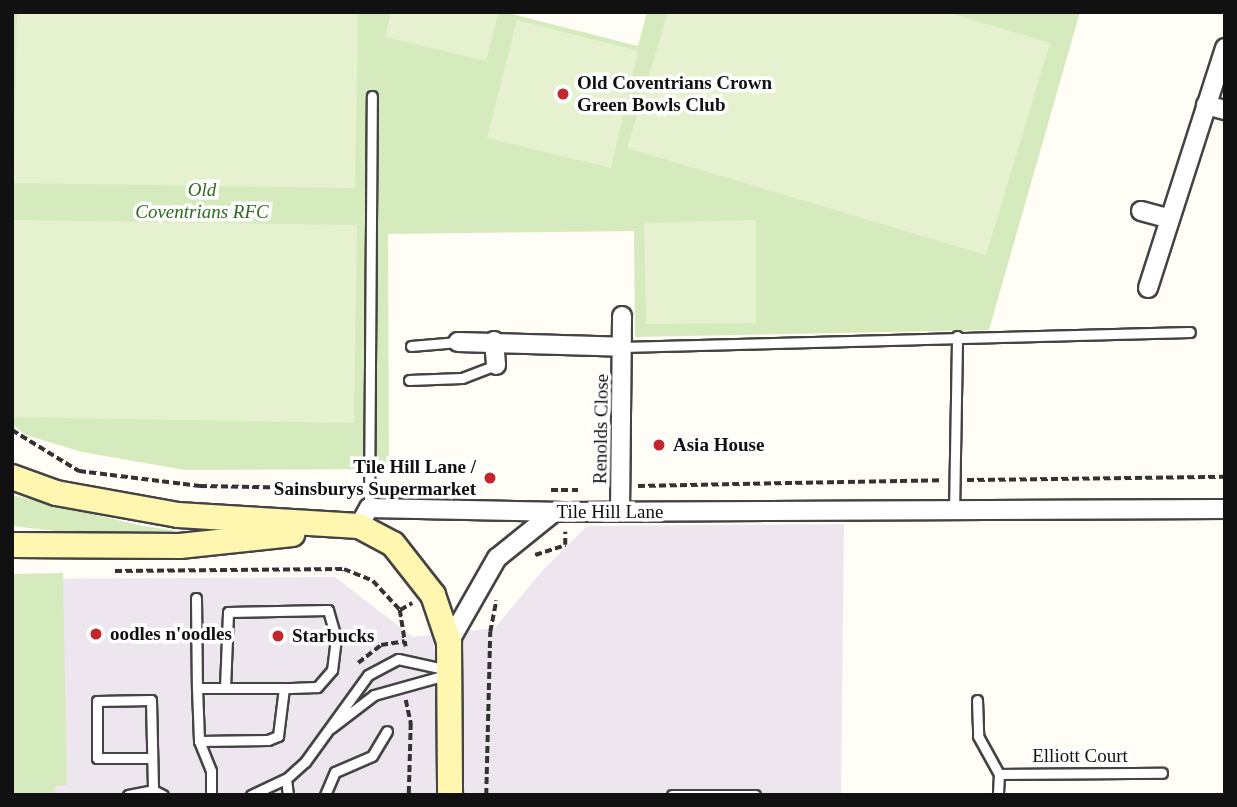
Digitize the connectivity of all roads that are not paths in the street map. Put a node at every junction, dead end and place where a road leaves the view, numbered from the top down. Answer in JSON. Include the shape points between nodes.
{"nodes":[{"id":1,"x":1225,"y":48,"type":"edge"},
{"id":2,"x":372,"y":96,"type":"dead end"},
{"id":3,"x":1206,"y":105,"type":"junction"},
{"id":4,"x":1225,"y":110,"type":"edge"},
{"id":5,"x":1140,"y":211,"type":"dead end"},
{"id":6,"x":1170,"y":219,"type":"junction"},
{"id":7,"x":1148,"y":288,"type":"dead end"},
{"id":8,"x":622,"y":316,"type":"dead end"},
{"id":9,"x":1190,"y":332,"type":"dead end"},
{"id":10,"x":957,"y":336,"type":"junction"},
{"id":11,"x":494,"y":341,"type":"junction"},
{"id":12,"x":458,"y":342,"type":"joint"},
{"id":13,"x":411,"y":346,"type":"dead end"},
{"id":14,"x":622,"y":347,"type":"junction"},
{"id":15,"x":496,"y":365,"type":"joint"},
{"id":16,"x":409,"y":380,"type":"dead end"},
{"id":17,"x":12,"y":477,"type":"edge"},
{"id":18,"x":1225,"y":509,"type":"edge"},
{"id":19,"x":620,"y":511,"type":"junction"},
{"id":20,"x":559,"y":512,"type":"junction"},
{"id":21,"x":954,"y":513,"type":"junction"},
{"id":22,"x":364,"y":517,"type":"junction"},
{"id":23,"x":12,"y":545,"type":"edge"},
{"id":24,"x":196,"y":598,"type":"dead end"},
{"id":25,"x":449,"y":642,"type":"junction"},
{"id":26,"x":449,"y":672,"type":"junction"},
{"id":27,"x":197,"y":688,"type":"junction"},
{"id":28,"x":225,"y":688,"type":"junction"},
{"id":29,"x":284,"y":688,"type":"junction"},
{"id":30,"x":977,"y":700,"type":"dead end"},
{"id":31,"x":387,"y":731,"type":"dead end"},
{"id":32,"x":324,"y":734,"type":"junction"},
{"id":33,"x":199,"y":741,"type":"junction"},
{"id":34,"x":151,"y":758,"type":"junction"},
{"id":35,"x":1162,"y":773,"type":"dead end"},
{"id":36,"x":999,"y":774,"type":"junction"},
{"id":37,"x":286,"y":779,"type":"junction"},
{"id":38,"x":158,"y":792,"type":"edge"},
{"id":39,"x":128,"y":795,"type":"edge"},
{"id":40,"x":211,"y":795,"type":"edge"},
{"id":41,"x":251,"y":795,"type":"edge"},
{"id":42,"x":288,"y":795,"type":"edge"},
{"id":43,"x":325,"y":795,"type":"edge"},
{"id":44,"x":450,"y":795,"type":"edge"},
{"id":45,"x":672,"y":795,"type":"edge"},
{"id":46,"x":755,"y":795,"type":"edge"},
{"id":47,"x":998,"y":795,"type":"edge"}],
"edges":[{"from":1,"to":3,"type":"street"},
{"from":2,"to":22,"type":"lane"},
{"from":3,"to":4,"type":"street"},
{"from":3,"to":6,"type":"street"},
{"from":5,"to":6,"type":"street"},
{"from":6,"to":7,"type":"street"},
{"from":8,"to":14,"type":"street","name":"Renolds Close"},
{"from":9,"to":10,"type":"lane"},
{"from":10,"to":14,"type":"lane"},
{"from":10,"to":21,"type":"lane"},
{"from":11,"to":12,"type":"street","name":"Renolds Close"},
{"from":11,"to":14,"type":"street","name":"Renolds Close"},
{"from":11,"to":15,"type":"street"},
{"from":12,"to":13,"type":"lane"},
{"from":14,"to":19,"type":"street","name":"Renolds Close"},
{"from":15,"to":16,"type":"lane","via":[[462,378]]},
{"from":17,"to":22,"type":"main road","name":"Tile Hill Lane","via":[[57,493],[178,515]]},
{"from":18,"to":21,"type":"street","name":"Tile Hill Lane"},
{"from":19,"to":20,"type":"street","name":"Tile Hill Lane"},
{"from":19,"to":21,"type":"street","name":"Tile Hill Lane"},
{"from":20,"to":22,"type":"street","name":"Tile Hill Lane"},
{"from":20,"to":25,"type":"street","via":[[497,558]]},
{"from":22,"to":23,"type":"main road","via":[[180,546]]},
{"from":22,"to":25,"type":"main road","via":[[393,544],[431,592]]},
{"from":24,"to":27,"type":"lane"},
{"from":25,"to":26,"type":"main road"},
{"from":26,"to":32,"type":"lane","via":[[374,695]]},
{"from":26,"to":32,"type":"lane","via":[[407,659],[368,675]]},
{"from":26,"to":44,"type":"main road"},
{"from":27,"to":28,"type":"lane"},
{"from":27,"to":33,"type":"lane"},
{"from":28,"to":29,"type":"lane"},
{"from":28,"to":29,"type":"lane","via":[[228,612],[328,610],[336,638],[332,670],[317,687]]},
{"from":29,"to":33,"type":"lane","via":[[278,736]]},
{"from":30,"to":36,"type":"lane","via":[[978,736]]},
{"from":31,"to":43,"type":"lane","via":[[372,756],[335,772]]},
{"from":32,"to":37,"type":"lane"},
{"from":33,"to":40,"type":"lane","via":[[211,771]]},
{"from":34,"to":34,"type":"lane","via":[[151,700],[97,701],[97,758]]},
{"from":34,"to":38,"type":"lane"},
{"from":35,"to":36,"type":"lane","name":"Elliott Court"},
{"from":36,"to":47,"type":"lane"},
{"from":37,"to":41,"type":"lane"},
{"from":37,"to":42,"type":"lane"},
{"from":38,"to":39,"type":"lane"},
{"from":45,"to":46,"type":"lane"}]}
